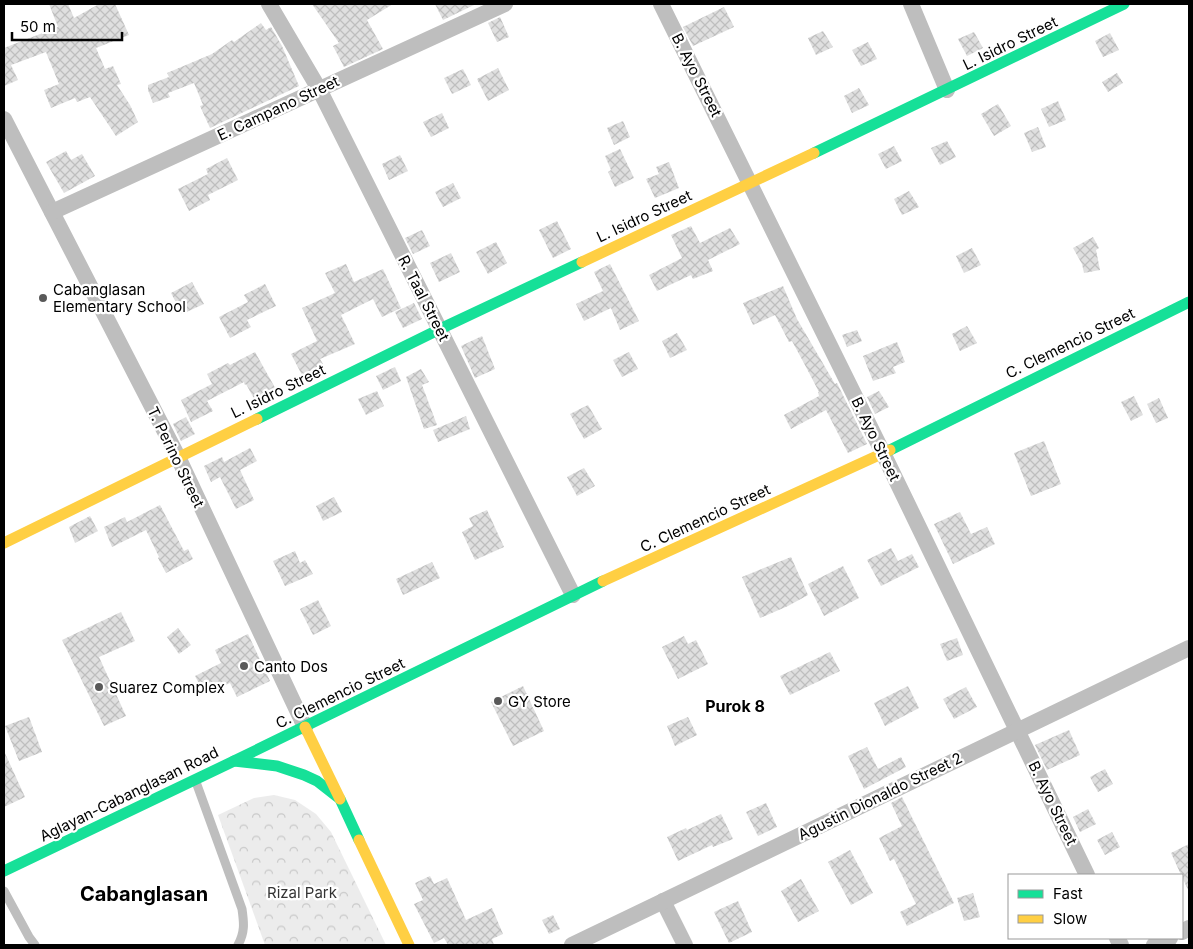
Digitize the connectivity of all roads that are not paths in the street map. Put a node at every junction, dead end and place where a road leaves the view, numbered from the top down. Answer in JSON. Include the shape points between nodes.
{"nodes":[{"id":1,"x":269,"y":4,"type":"edge"},
{"id":2,"x":506,"y":4,"type":"edge"},
{"id":3,"x":661,"y":4,"type":"edge"},
{"id":4,"x":911,"y":4,"type":"edge"},
{"id":5,"x":1124,"y":4,"type":"edge"},
{"id":6,"x":484,"y":8,"type":"edge"},
{"id":7,"x":319,"y":89,"type":"junction"},
{"id":8,"x":947,"y":90,"type":"junction"},
{"id":9,"x":4,"y":119,"type":"edge"},
{"id":10,"x":750,"y":183,"type":"junction"},
{"id":11,"x":52,"y":212,"type":"junction"},
{"id":12,"x":1189,"y":302,"type":"edge"},
{"id":13,"x":440,"y":329,"type":"junction"},
{"id":14,"x":883,"y":453,"type":"junction"},
{"id":15,"x":178,"y":457,"type":"junction"},
{"id":16,"x":4,"y":543,"type":"edge"},
{"id":17,"x":573,"y":595,"type":"junction"},
{"id":18,"x":1189,"y":648,"type":"edge"},
{"id":19,"x":305,"y":726,"type":"junction"},
{"id":20,"x":1017,"y":730,"type":"junction"},
{"id":21,"x":234,"y":761,"type":"junction"},
{"id":22,"x":195,"y":779,"type":"junction"},
{"id":23,"x":340,"y":800,"type":"junction"},
{"id":24,"x":4,"y":871,"type":"edge"},
{"id":25,"x":1087,"y":874,"type":"edge"},
{"id":26,"x":4,"y":891,"type":"edge"},
{"id":27,"x":662,"y":902,"type":"junction"},
{"id":28,"x":1168,"y":939,"type":"edge"},
{"id":29,"x":35,"y":945,"type":"edge"},
{"id":30,"x":238,"y":945,"type":"edge"},
{"id":31,"x":409,"y":945,"type":"edge"},
{"id":32,"x":572,"y":945,"type":"edge"},
{"id":33,"x":685,"y":945,"type":"edge"},
{"id":34,"x":1154,"y":945,"type":"edge"}],
"edges":[{"from":1,"to":7,"type":"street","name":"R. Taal Street"},
{"from":2,"to":6,"type":"street","name":"E. Campano Street"},
{"from":3,"to":10,"type":"street","name":"B. Ayo Street"},
{"from":4,"to":8,"type":"street"},
{"from":5,"to":8,"type":"street","name":"L. Isidro Street"},
{"from":6,"to":7,"type":"street","name":"E. Campano Street"},
{"from":7,"to":11,"type":"street","name":"E. Campano Street"},
{"from":7,"to":13,"type":"street","name":"R. Taal Street"},
{"from":8,"to":10,"type":"street","name":"L. Isidro Street"},
{"from":9,"to":11,"type":"street","name":"T. Perino Street"},
{"from":10,"to":13,"type":"street","name":"L. Isidro Street"},
{"from":10,"to":14,"type":"street","name":"B. Ayo Street"},
{"from":11,"to":15,"type":"street","name":"T. Perino Street"},
{"from":12,"to":14,"type":"street","name":"C. Clemencio Street"},
{"from":13,"to":15,"type":"street","name":"L. Isidro Street"},
{"from":13,"to":17,"type":"street","name":"R. Taal Street"},
{"from":14,"to":17,"type":"street","name":"C. Clemencio Street"},
{"from":14,"to":20,"type":"street","name":"B. Ayo Street"},
{"from":15,"to":16,"type":"street","name":"L. Isidro Street"},
{"from":15,"to":19,"type":"street","name":"T. Perino Street"},
{"from":17,"to":19,"type":"street","name":"C. Clemencio Street"},
{"from":18,"to":20,"type":"street","name":"Agustin Dionaldo Street 2"},
{"from":19,"to":21,"type":"street","name":"C. Clemencio Street"},
{"from":19,"to":23,"type":"street","name":"T. Perino Street"},
{"from":20,"to":25,"type":"street","name":"B. Ayo Street"},
{"from":20,"to":27,"type":"street","name":"Agustin Dionaldo Street 2"},
{"from":21,"to":22,"type":"street","name":"Aglayan-Cabanglasan Road"},
{"from":21,"to":23,"type":"street","name":"Aglayan-Cabanglasan Road","via":[[263,762],[291,769],[318,782]]},
{"from":22,"to":24,"type":"street","name":"Aglayan-Cabanglasan Road"},
{"from":22,"to":30,"type":"lane","via":[[242,909],[244,934]]},
{"from":23,"to":31,"type":"street","name":"Aglayan-Cabanglasan Road"},
{"from":26,"to":29,"type":"lane"},
{"from":27,"to":32,"type":"street","name":"Agustin Dionaldo Street 2"},
{"from":27,"to":33,"type":"street"},
{"from":28,"to":34,"type":"street"}]}
